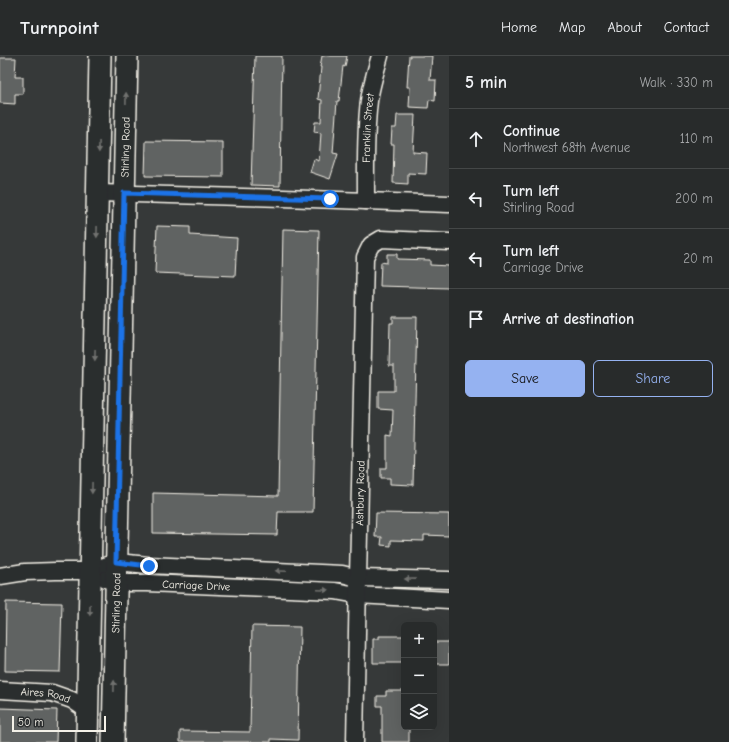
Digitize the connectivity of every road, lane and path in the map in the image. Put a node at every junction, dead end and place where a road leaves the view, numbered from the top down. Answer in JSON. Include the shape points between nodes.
{"nodes":[{"id":1,"x":100,"y":56,"type":"edge"},
{"id":2,"x":127,"y":56,"type":"edge"},
{"id":3,"x":380,"y":56,"type":"edge"},
{"id":4,"x":98,"y":192,"type":"junction"},
{"id":5,"x":124,"y":193,"type":"junction"},
{"id":6,"x":366,"y":201,"type":"junction"},
{"id":7,"x":449,"y":204,"type":"edge"},
{"id":8,"x":449,"y":242,"type":"edge"},
{"id":9,"x":116,"y":562,"type":"junction"},
{"id":10,"x":171,"y":566,"type":"junction"},
{"id":11,"x":90,"y":571,"type":"junction"},
{"id":12,"x":0,"y":576,"type":"edge"},
{"id":13,"x":358,"y":578,"type":"junction"},
{"id":14,"x":449,"y":580,"type":"edge"},
{"id":15,"x":116,"y":583,"type":"junction"},
{"id":16,"x":170,"y":584,"type":"junction"},
{"id":17,"x":357,"y":595,"type":"junction"},
{"id":18,"x":449,"y":600,"type":"edge"},
{"id":19,"x":0,"y":690,"type":"edge"},
{"id":20,"x":88,"y":711,"type":"junction"},
{"id":21,"x":88,"y":742,"type":"edge"},
{"id":22,"x":113,"y":742,"type":"edge"},
{"id":23,"x":355,"y":742,"type":"edge"}],
"edges":[{"from":1,"to":4,"type":"main road","one_way":true},
{"from":5,"to":2,"type":"main road","name":"Stirling Road","one_way":true},
{"from":3,"to":6,"type":"street","name":"Franklin Street","via":[[369,100]]},
{"from":4,"to":5,"type":"street"},
{"from":4,"to":11,"type":"main road","one_way":true},
{"from":5,"to":6,"type":"street"},
{"from":5,"to":9,"type":"main road","name":"Stirling Road"},
{"from":6,"to":7,"type":"street"},
{"from":8,"to":13,"type":"street","name":"Ashbury Road","via":[[381,239],[371,245],[365,257]]},
{"from":9,"to":10,"type":"street","name":"Carriage Drive"},
{"from":9,"to":11,"type":"street","name":"Carriage Drive"},
{"from":9,"to":15,"type":"main road","name":"Stirling Road"},
{"from":13,"to":10,"type":"street","name":"Carriage Drive","one_way":true,"via":[[342,574]]},
{"from":10,"to":16,"type":"street"},
{"from":11,"to":12,"type":"street","via":[[25,572]]},
{"from":11,"to":15,"type":"street","name":"Carriage Drive"},
{"from":11,"to":20,"type":"main road","one_way":true},
{"from":14,"to":13,"type":"street","name":"Carriage Drive","one_way":true},
{"from":13,"to":17,"type":"street","name":"Ashbury Road"},
{"from":15,"to":16,"type":"street","name":"Carriage Drive"},
{"from":22,"to":15,"type":"main road","name":"Stirling Road","one_way":true},
{"from":16,"to":17,"type":"street","name":"Carriage Drive","one_way":true,"via":[[336,591]]},
{"from":17,"to":18,"type":"street","name":"Carriage Drive"},
{"from":17,"to":23,"type":"street","name":"Ashbury Road"},
{"from":19,"to":20,"type":"street","name":"Aires Road","via":[[52,693],[72,700]]},
{"from":20,"to":21,"type":"main road"}]}
